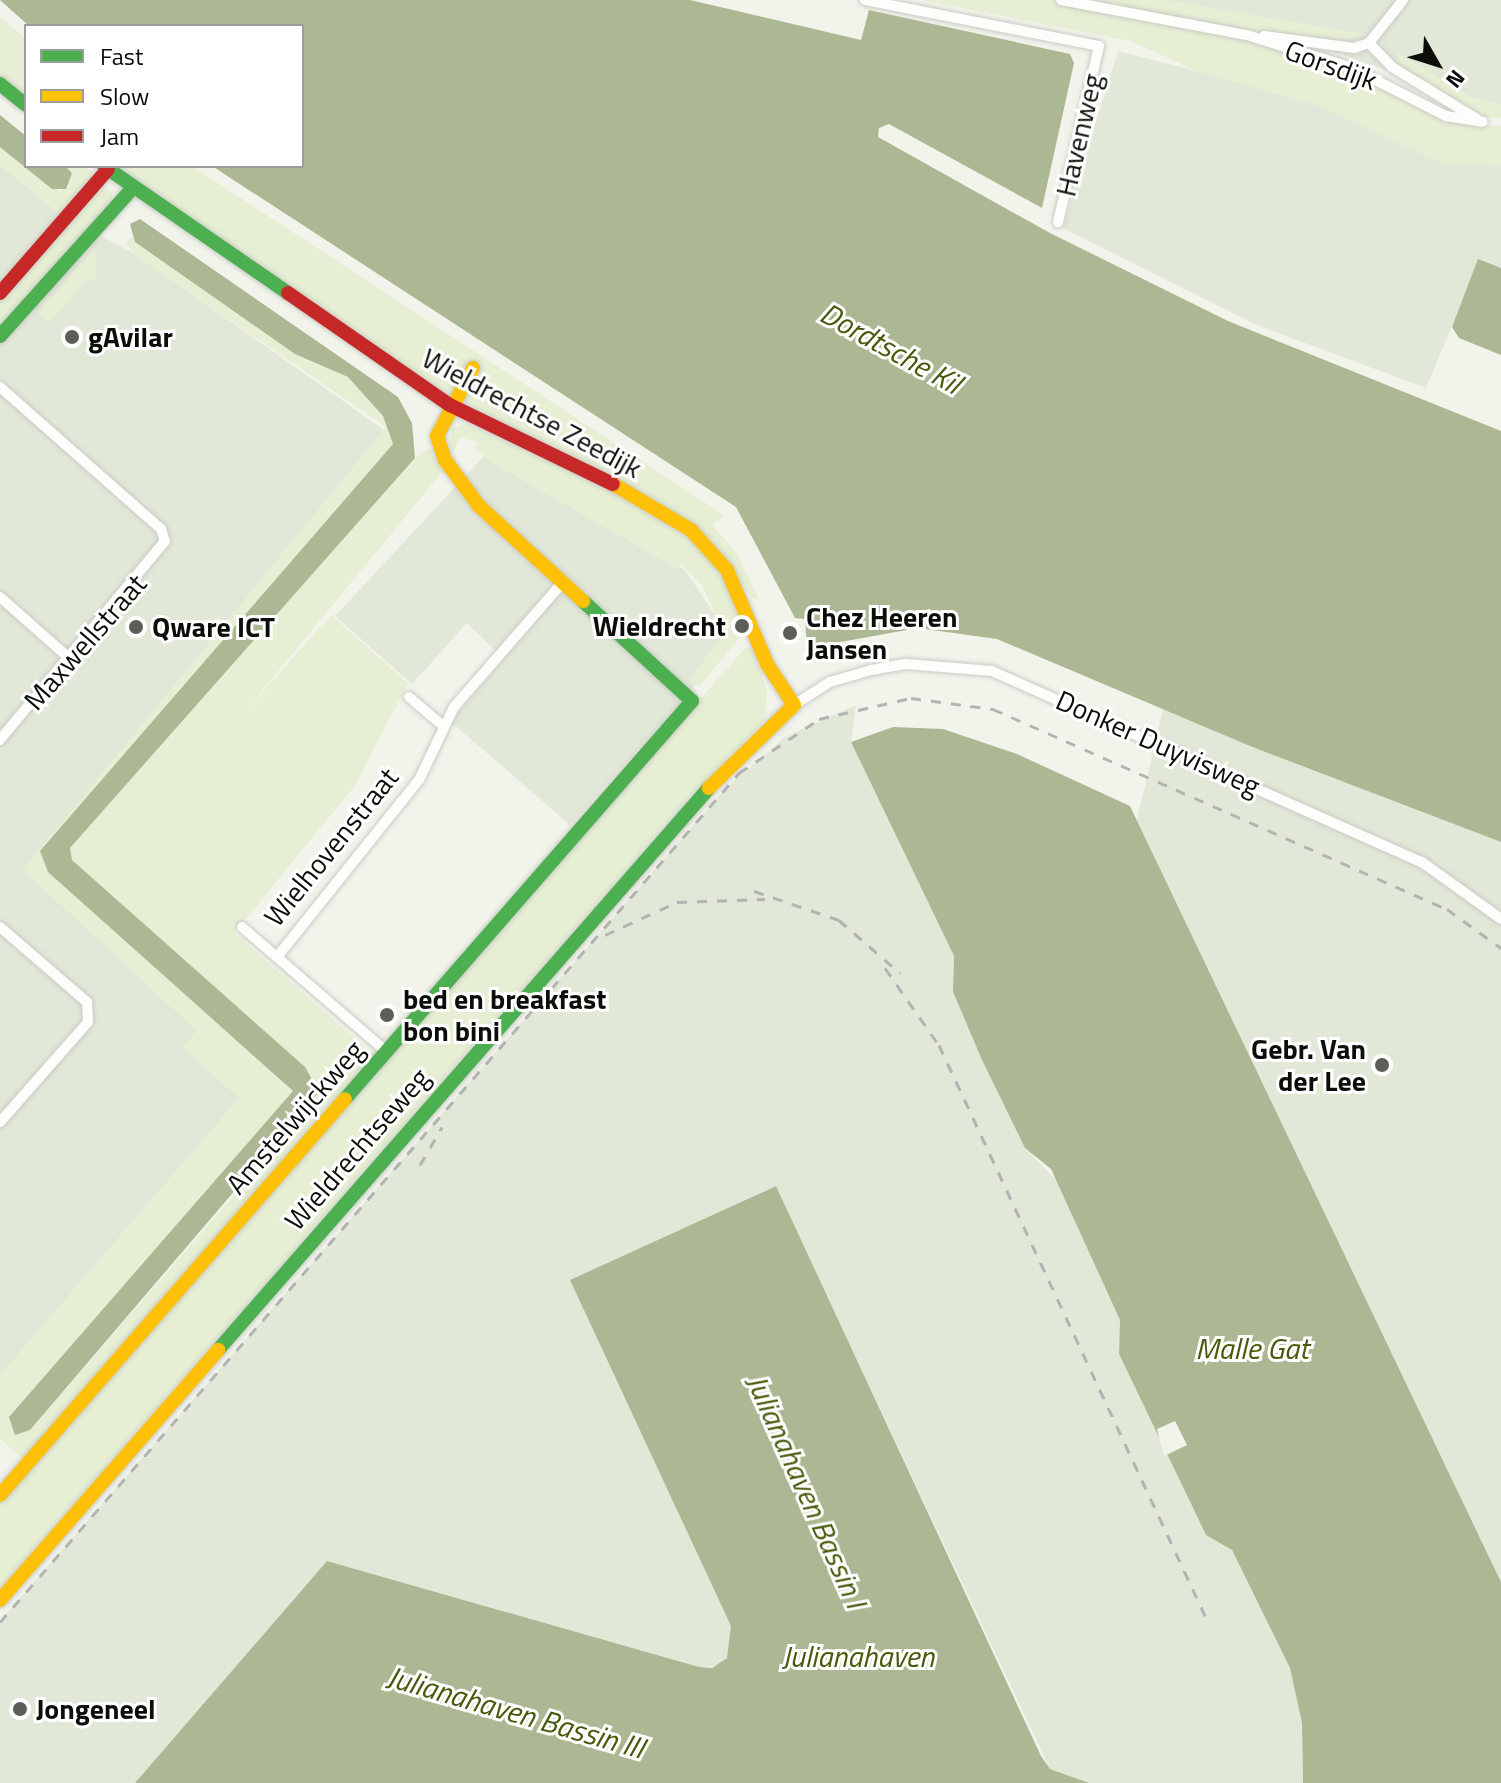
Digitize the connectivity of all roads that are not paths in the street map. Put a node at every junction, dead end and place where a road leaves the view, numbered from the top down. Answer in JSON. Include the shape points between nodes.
{"nodes":[{"id":1,"x":865,"y":0,"type":"edge"},
{"id":2,"x":1061,"y":0,"type":"edge"},
{"id":3,"x":1403,"y":0,"type":"edge"},
{"id":4,"x":1247,"y":35,"type":"junction"},
{"id":5,"x":1369,"y":43,"type":"junction"},
{"id":6,"x":0,"y":84,"type":"edge"},
{"id":7,"x":24,"y":103,"type":"edge"},
{"id":8,"x":105,"y":168,"type":"edge"},
{"id":9,"x":107,"y":168,"type":"edge"},
{"id":10,"x":133,"y":188,"type":"junction"},
{"id":11,"x":1058,"y":222,"type":"dead end"},
{"id":12,"x":0,"y":293,"type":"edge"},
{"id":13,"x":0,"y":336,"type":"edge"},
{"id":14,"x":473,"y":368,"type":"dead end"},
{"id":15,"x":0,"y":387,"type":"edge"},
{"id":16,"x":450,"y":405,"type":"junction"},
{"id":17,"x":563,"y":582,"type":"junction"},
{"id":18,"x":0,"y":597,"type":"edge"},
{"id":19,"x":70,"y":659,"type":"junction"},
{"id":20,"x":409,"y":697,"type":"dead end"},
{"id":21,"x":794,"y":705,"type":"junction"},
{"id":22,"x":442,"y":725,"type":"junction"},
{"id":23,"x":0,"y":740,"type":"edge"},
{"id":24,"x":1501,"y":919,"type":"edge"},
{"id":25,"x":0,"y":927,"type":"edge"},
{"id":26,"x":242,"y":927,"type":"dead end"},
{"id":27,"x":277,"y":957,"type":"junction"},
{"id":28,"x":387,"y":1052,"type":"junction"},
{"id":29,"x":0,"y":1122,"type":"edge"},
{"id":30,"x":0,"y":1495,"type":"edge"},
{"id":31,"x":0,"y":1600,"type":"edge"}],
"edges":[{"from":1,"to":11,"type":"street","name":"Havenweg","via":[[1099,46]]},
{"from":2,"to":4,"type":"street","name":"Gorsdijk"},
{"from":3,"to":5,"type":"street"},
{"from":4,"to":5,"type":"street","name":"Gorsdijk","via":[[1354,48]]},
{"from":4,"to":5,"type":"street","name":"Gorsdijk","via":[[1352,68],[1446,116],[1483,122],[1392,67]]},
{"from":6,"to":7,"type":"street"},
{"from":8,"to":12,"type":"street"},
{"from":9,"to":10,"type":"street","name":"Wieldrechtse Zeedijk"},
{"from":10,"to":13,"type":"street"},
{"from":10,"to":16,"type":"street","name":"Wieldrechtse Zeedijk"},
{"from":14,"to":16,"type":"street"},
{"from":15,"to":19,"type":"street","name":"Maxwellstraat","via":[[161,529],[165,541]]},
{"from":16,"to":17,"type":"street","via":[[437,436],[445,460],[479,506]]},
{"from":16,"to":21,"type":"street","name":"Wieldrechtse Zeedijk","via":[[604,478],[710,546],[739,591],[767,664]]},
{"from":17,"to":22,"type":"street","name":"Wielhovenstraat"},
{"from":17,"to":28,"type":"street","name":"Amstelwijckweg","via":[[692,701]]},
{"from":18,"to":19,"type":"street"},
{"from":19,"to":23,"type":"street","name":"Maxwellstraat"},
{"from":20,"to":22,"type":"street"},
{"from":21,"to":24,"type":"street","name":"Donker Duyvisweg","via":[[830,682],[882,668],[960,665],[992,671],[1422,862]]},
{"from":21,"to":31,"type":"street","name":"Wieldrechtseweg","via":[[737,756]]},
{"from":22,"to":27,"type":"street","name":"Wielhovenstraat","via":[[419,780]]},
{"from":25,"to":29,"type":"street","via":[[87,1002],[88,1022]]},
{"from":26,"to":27,"type":"street"},
{"from":27,"to":28,"type":"street"},
{"from":28,"to":30,"type":"street","name":"Amstelwijckweg"}]}
